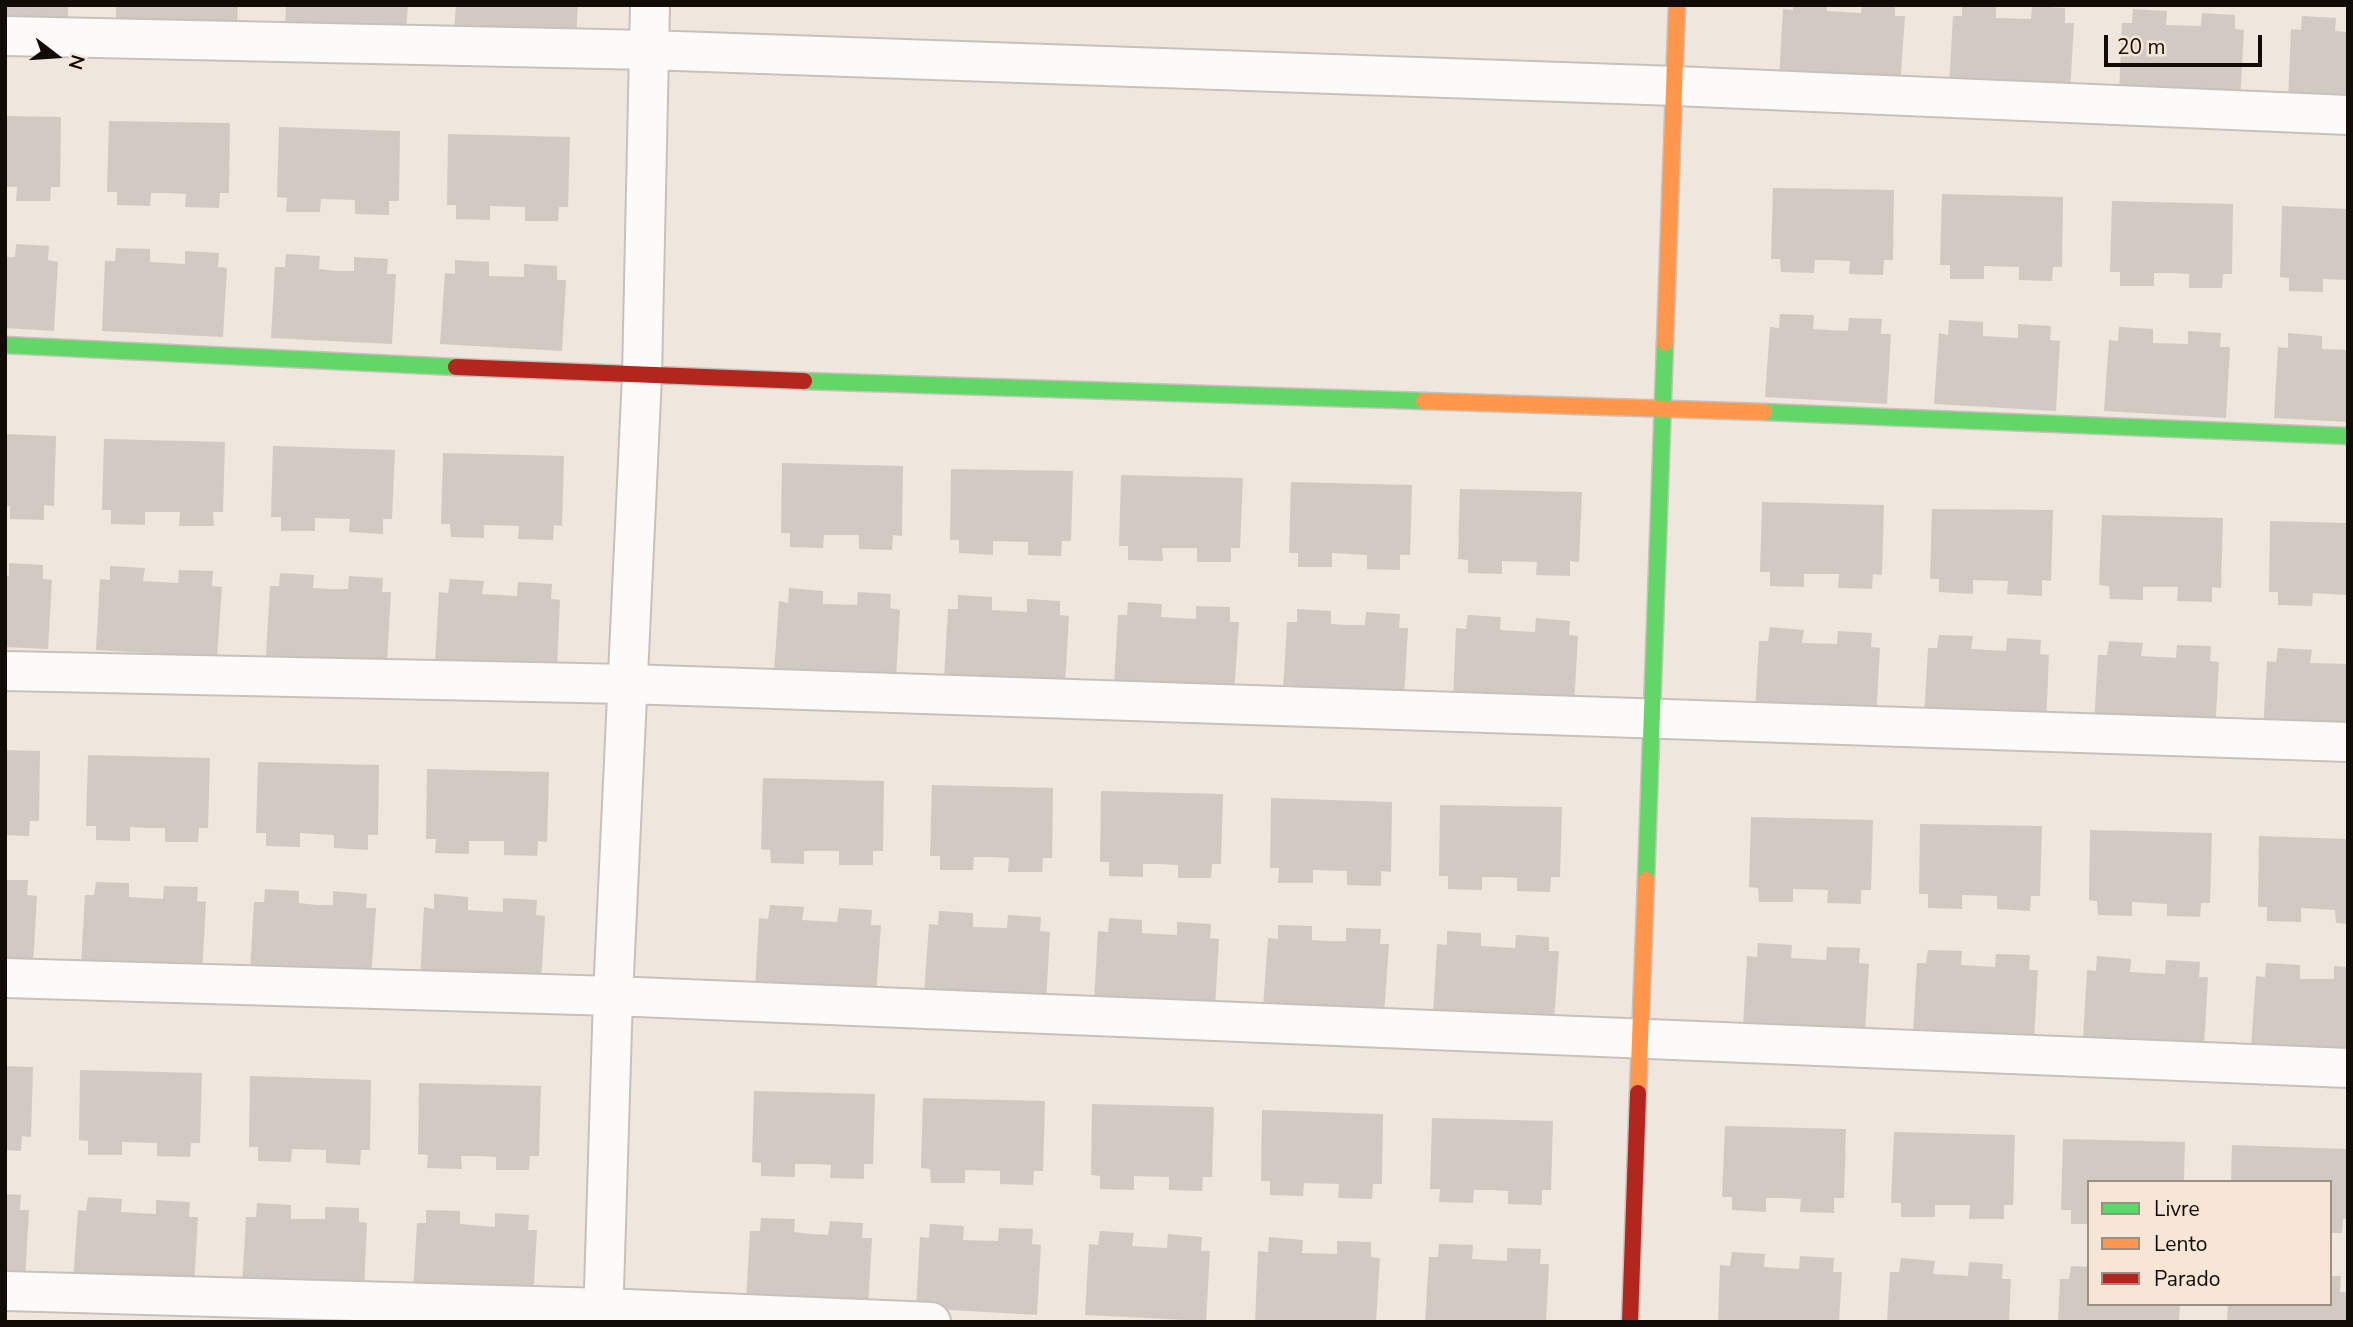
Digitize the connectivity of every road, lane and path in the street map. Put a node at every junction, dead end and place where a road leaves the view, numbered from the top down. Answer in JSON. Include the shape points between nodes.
{"nodes":[{"id":1,"x":650,"y":5,"type":"edge"},
{"id":2,"x":1678,"y":5,"type":"edge"},
{"id":3,"x":5,"y":36,"type":"edge"},
{"id":4,"x":648,"y":50,"type":"junction"},
{"id":5,"x":1675,"y":86,"type":"junction"},
{"id":6,"x":2348,"y":115,"type":"edge"},
{"id":7,"x":5,"y":345,"type":"edge"},
{"id":8,"x":642,"y":376,"type":"junction"},
{"id":9,"x":1663,"y":408,"type":"junction"},
{"id":10,"x":2348,"y":436,"type":"edge"},
{"id":11,"x":5,"y":671,"type":"edge"},
{"id":12,"x":627,"y":684,"type":"junction"},
{"id":13,"x":1651,"y":717,"type":"junction"},
{"id":14,"x":2348,"y":741,"type":"edge"},
{"id":15,"x":5,"y":978,"type":"edge"},
{"id":16,"x":614,"y":996,"type":"junction"},
{"id":17,"x":1640,"y":1039,"type":"junction"},
{"id":18,"x":2348,"y":1069,"type":"edge"},
{"id":19,"x":5,"y":1291,"type":"edge"},
{"id":20,"x":603,"y":1315,"type":"edge"},
{"id":21,"x":931,"y":1322,"type":"edge"},
{"id":22,"x":1630,"y":1322,"type":"edge"}],
"edges":[{"from":1,"to":4,"type":"street"},
{"from":2,"to":5,"type":"street"},
{"from":3,"to":4,"type":"street"},
{"from":4,"to":5,"type":"street"},
{"from":4,"to":8,"type":"street"},
{"from":5,"to":6,"type":"street"},
{"from":5,"to":9,"type":"street"},
{"from":7,"to":8,"type":"street"},
{"from":8,"to":9,"type":"street"},
{"from":8,"to":12,"type":"street"},
{"from":9,"to":10,"type":"street"},
{"from":9,"to":13,"type":"street"},
{"from":11,"to":12,"type":"street"},
{"from":12,"to":13,"type":"street"},
{"from":12,"to":16,"type":"street"},
{"from":13,"to":14,"type":"street"},
{"from":13,"to":17,"type":"street"},
{"from":15,"to":16,"type":"street"},
{"from":16,"to":17,"type":"street"},
{"from":16,"to":20,"type":"street"},
{"from":17,"to":18,"type":"street"},
{"from":17,"to":22,"type":"street"},
{"from":19,"to":20,"type":"street"},
{"from":20,"to":21,"type":"street"}]}
